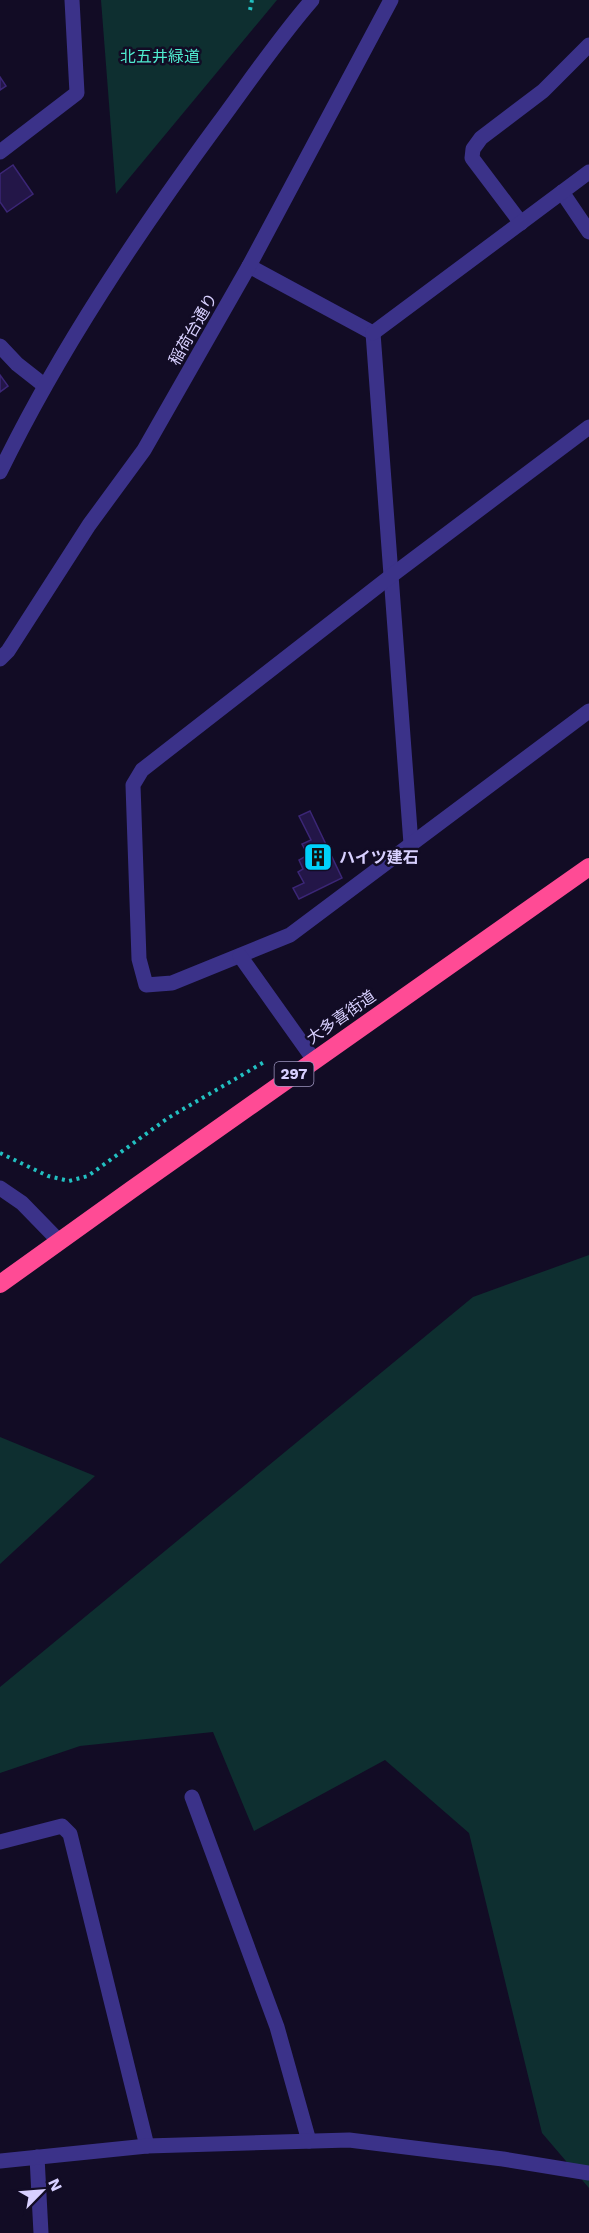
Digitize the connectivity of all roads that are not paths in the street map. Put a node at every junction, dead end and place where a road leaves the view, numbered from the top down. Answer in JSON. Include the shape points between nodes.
{"nodes":[{"id":1,"x":72,"y":0,"type":"edge"},
{"id":2,"x":312,"y":0,"type":"edge"},
{"id":3,"x":391,"y":0,"type":"edge"},
{"id":4,"x":589,"y":45,"type":"edge"},
{"id":5,"x":0,"y":152,"type":"edge"},
{"id":6,"x":589,"y":172,"type":"edge"},
{"id":7,"x":562,"y":192,"type":"junction"},
{"id":8,"x":521,"y":223,"type":"junction"},
{"id":9,"x":589,"y":232,"type":"edge"},
{"id":10,"x":249,"y":266,"type":"junction"},
{"id":11,"x":373,"y":333,"type":"junction"},
{"id":12,"x":0,"y":346,"type":"edge"},
{"id":13,"x":45,"y":386,"type":"junction"},
{"id":14,"x":589,"y":427,"type":"edge"},
{"id":15,"x":0,"y":472,"type":"edge"},
{"id":16,"x":391,"y":576,"type":"junction"},
{"id":17,"x":0,"y":659,"type":"edge"},
{"id":18,"x":589,"y":711,"type":"edge"},
{"id":19,"x":411,"y":844,"type":"junction"},
{"id":20,"x":589,"y":867,"type":"edge"},
{"id":21,"x":240,"y":956,"type":"junction"},
{"id":22,"x":314,"y":1060,"type":"junction"},
{"id":23,"x":0,"y":1188,"type":"edge"},
{"id":24,"x":59,"y":1241,"type":"junction"},
{"id":25,"x":0,"y":1284,"type":"edge"},
{"id":26,"x":192,"y":1797,"type":"dead end"},
{"id":27,"x":0,"y":1842,"type":"edge"},
{"id":28,"x":309,"y":2141,"type":"junction"},
{"id":29,"x":147,"y":2146,"type":"junction"},
{"id":30,"x":38,"y":2157,"type":"junction"},
{"id":31,"x":0,"y":2161,"type":"edge"},
{"id":32,"x":589,"y":2173,"type":"edge"},
{"id":33,"x":41,"y":2233,"type":"edge"}],
"edges":[{"from":1,"to":5,"type":"street","via":[[77,93]]},
{"from":2,"to":13,"type":"street","via":[[177,181],[62,354]]},
{"from":3,"to":10,"type":"street","name":"稲荷台通り"},
{"from":4,"to":8,"type":"street","via":[[543,91],[481,138],[473,149],[472,158]]},
{"from":6,"to":7,"type":"street"},
{"from":7,"to":8,"type":"street"},
{"from":7,"to":9,"type":"street"},
{"from":8,"to":11,"type":"street"},
{"from":10,"to":11,"type":"street"},
{"from":10,"to":17,"type":"street","name":"稲荷台通り","via":[[144,450]]},
{"from":11,"to":16,"type":"street"},
{"from":12,"to":13,"type":"street"},
{"from":13,"to":15,"type":"street"},
{"from":14,"to":16,"type":"street"},
{"from":16,"to":19,"type":"street"},
{"from":16,"to":21,"type":"street","via":[[142,770],[133,785],[139,959],[146,985],[172,983]]},
{"from":18,"to":19,"type":"street"},
{"from":19,"to":21,"type":"street","via":[[290,935]]},
{"from":20,"to":22,"type":"highway","name":"大多喜街道","number":"297"},
{"from":21,"to":22,"type":"street"},
{"from":22,"to":24,"type":"highway","name":"大多喜街道","number":"297"},
{"from":23,"to":24,"type":"street","via":[[22,1203]]},
{"from":24,"to":25,"type":"highway","name":"大多喜街道","number":"297"},
{"from":26,"to":28,"type":"street","via":[[277,2027]]},
{"from":27,"to":29,"type":"street","via":[[62,1826],[70,1834]]},
{"from":28,"to":29,"type":"street"},
{"from":28,"to":32,"type":"street","via":[[349,2140]]},
{"from":29,"to":30,"type":"street"},
{"from":30,"to":31,"type":"street"},
{"from":30,"to":33,"type":"street"}]}
